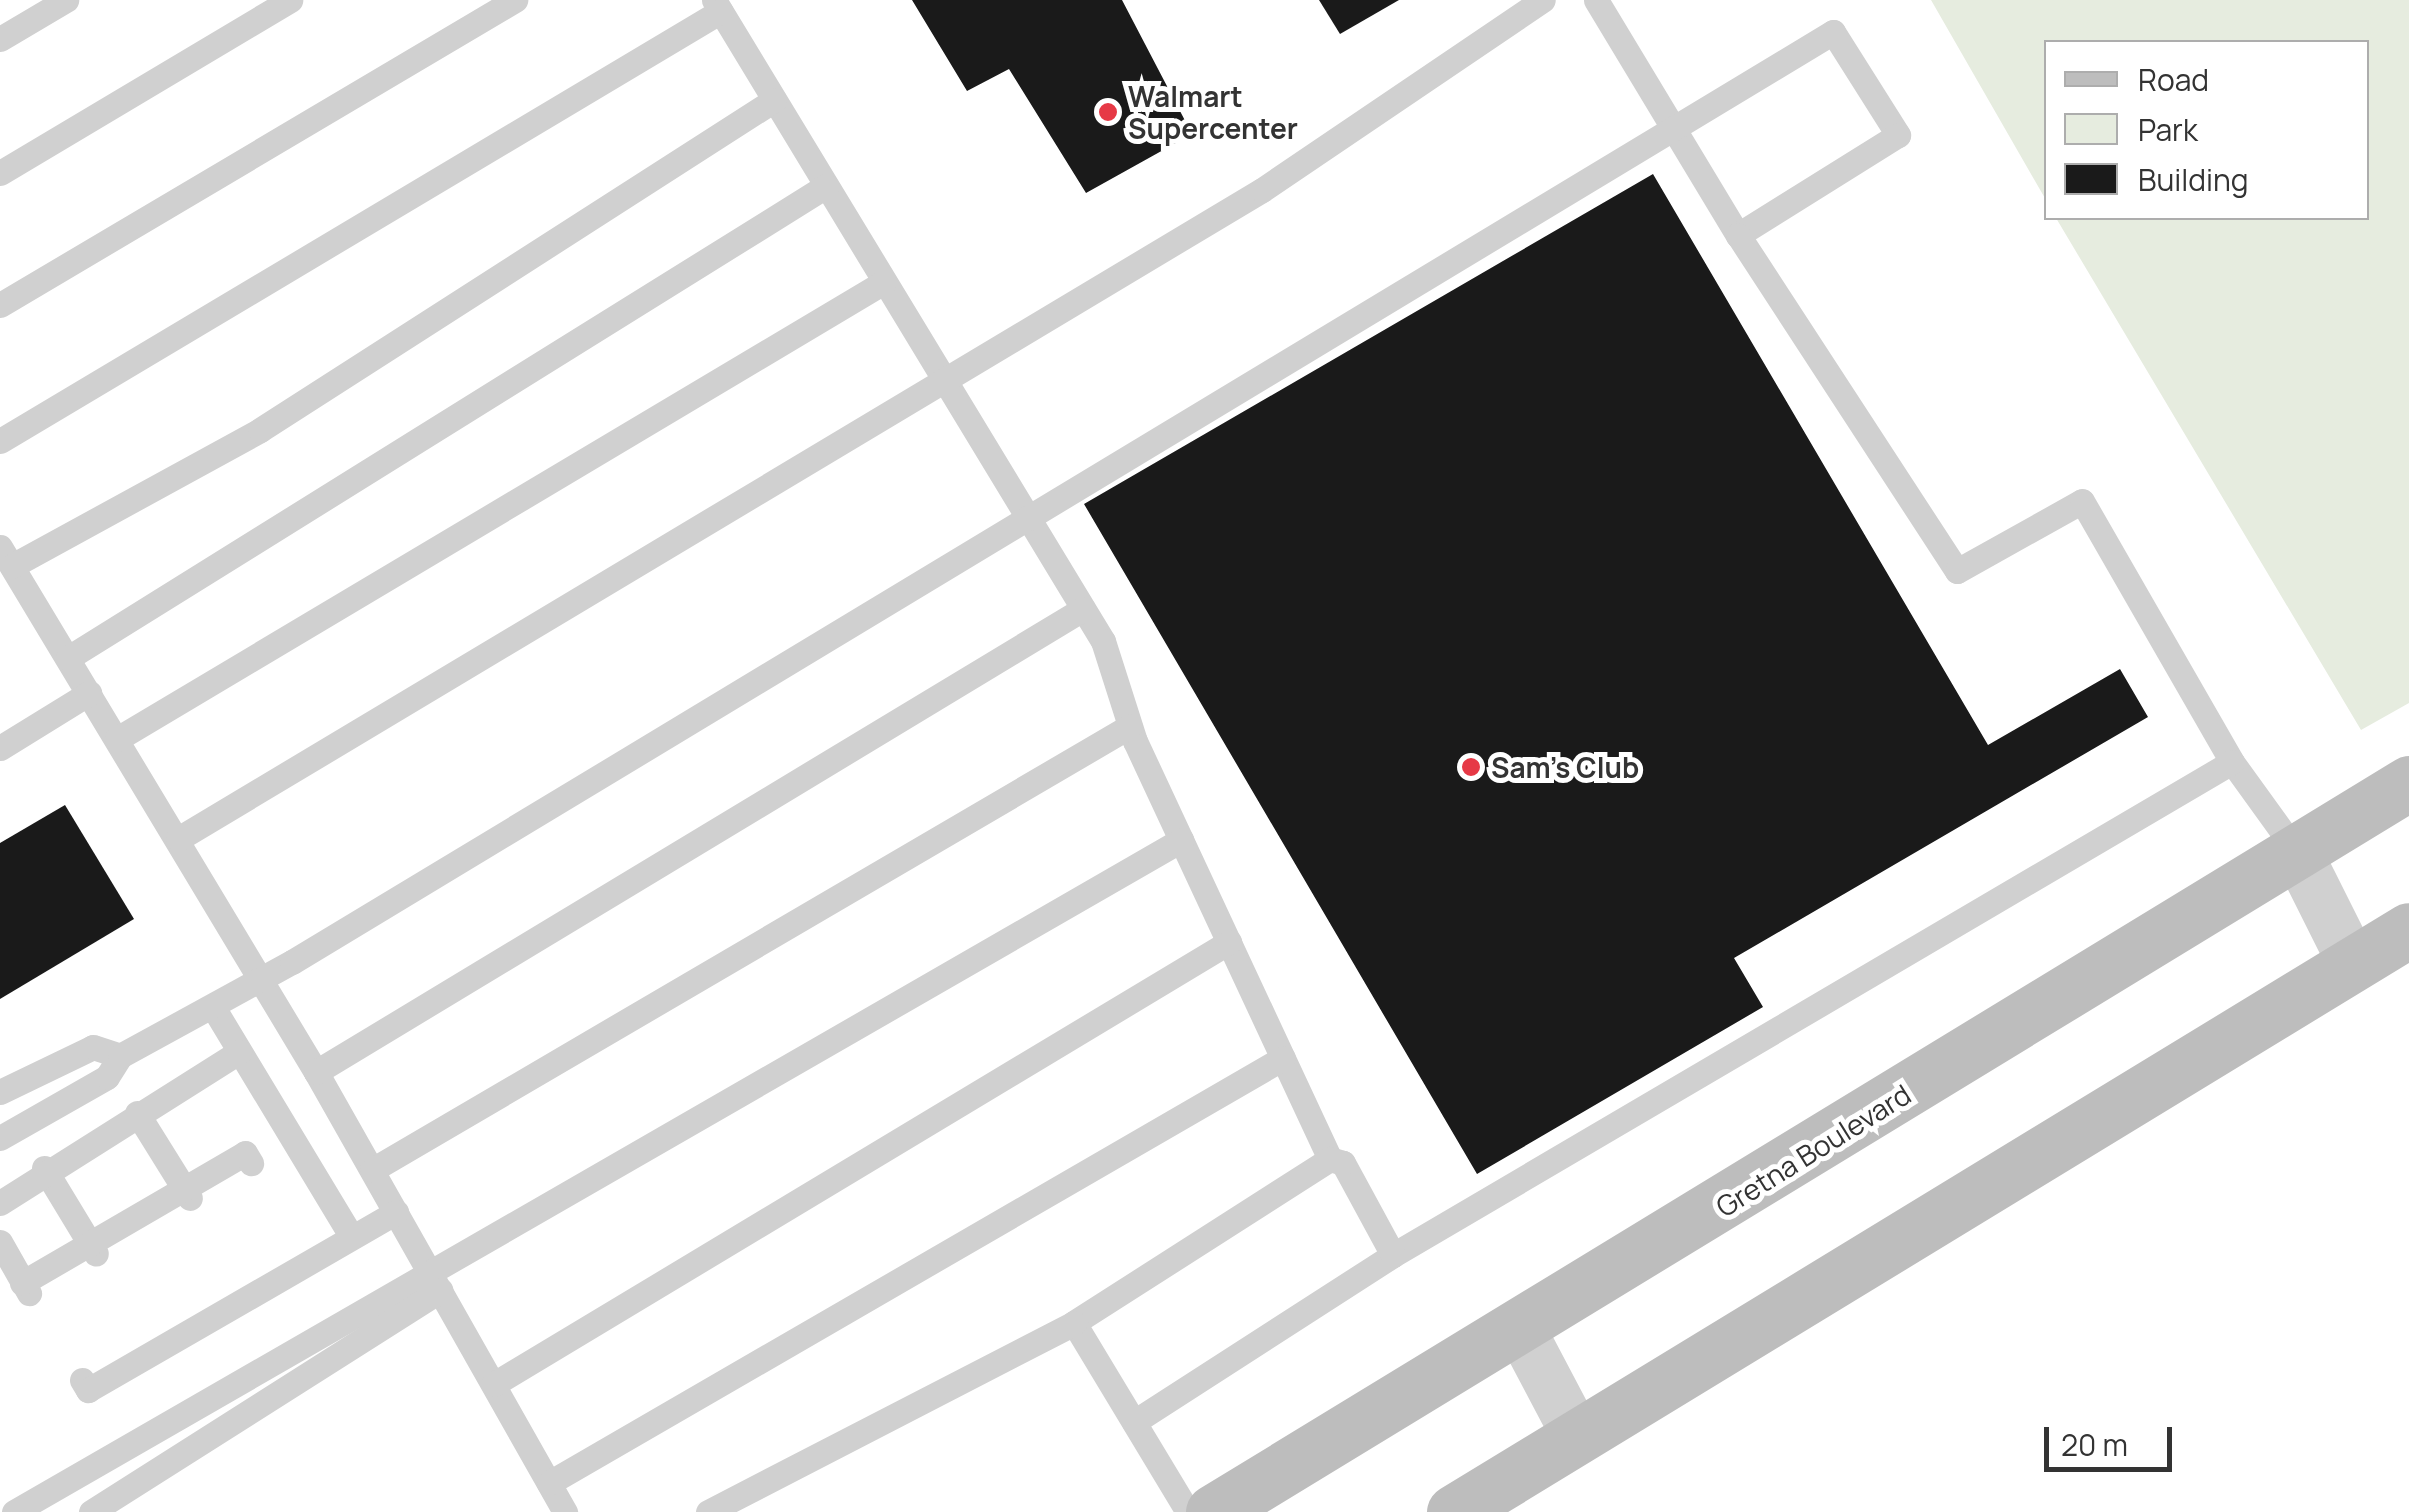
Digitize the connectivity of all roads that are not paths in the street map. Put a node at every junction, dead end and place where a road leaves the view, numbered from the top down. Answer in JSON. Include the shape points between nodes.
{"nodes":[{"id":1,"x":66,"y":0,"type":"edge"},
{"id":2,"x":290,"y":0,"type":"edge"},
{"id":3,"x":516,"y":0,"type":"edge"},
{"id":4,"x":1543,"y":0,"type":"edge"},
{"id":5,"x":1596,"y":0,"type":"edge"},
{"id":6,"x":718,"y":6,"type":"edge"},
{"id":7,"x":0,"y":40,"type":"edge"},
{"id":8,"x":774,"y":100,"type":"junction"},
{"id":9,"x":1668,"y":132,"type":"junction"},
{"id":10,"x":0,"y":173,"type":"edge"},
{"id":11,"x":826,"y":186,"type":"junction"},
{"id":12,"x":1738,"y":236,"type":"junction"},
{"id":13,"x":884,"y":282,"type":"junction"},
{"id":14,"x":0,"y":305,"type":"edge"},
{"id":15,"x":941,"y":376,"type":"junction"},
{"id":16,"x":0,"y":441,"type":"edge"},
{"id":17,"x":1027,"y":519,"type":"junction"},
{"id":18,"x":6,"y":556,"type":"edge"},
{"id":19,"x":1083,"y":609,"type":"junction"},
{"id":20,"x":68,"y":658,"type":"junction"},
{"id":21,"x":89,"y":694,"type":"junction"},
{"id":22,"x":1130,"y":726,"type":"junction"},
{"id":23,"x":117,"y":739,"type":"junction"},
{"id":24,"x":0,"y":748,"type":"edge"},
{"id":25,"x":2232,"y":762,"type":"junction"},
{"id":26,"x":2409,"y":783,"type":"edge"},
{"id":27,"x":178,"y":839,"type":"junction"},
{"id":28,"x":1181,"y":840,"type":"junction"},
{"id":29,"x":2297,"y":852,"type":"junction"},
{"id":30,"x":2409,"y":930,"type":"edge"},
{"id":31,"x":1229,"y":942,"type":"junction"},
{"id":32,"x":2353,"y":964,"type":"junction"},
{"id":33,"x":261,"y":979,"type":"junction"},
{"id":34,"x":214,"y":1007,"type":"junction"},
{"id":35,"x":238,"y":1052,"type":"junction"},
{"id":36,"x":120,"y":1056,"type":"junction"},
{"id":37,"x":1283,"y":1058,"type":"junction"},
{"id":38,"x":316,"y":1072,"type":"junction"},
{"id":39,"x":0,"y":1092,"type":"edge"},
{"id":40,"x":138,"y":1113,"type":"junction"},
{"id":41,"x":0,"y":1138,"type":"edge"},
{"id":42,"x":248,"y":1158,"type":"dead end"},
{"id":43,"x":1330,"y":1159,"type":"junction"},
{"id":44,"x":44,"y":1168,"type":"junction"},
{"id":45,"x":372,"y":1170,"type":"junction"},
{"id":46,"x":186,"y":1194,"type":"junction"},
{"id":47,"x":0,"y":1204,"type":"edge"},
{"id":48,"x":396,"y":1212,"type":"junction"},
{"id":49,"x":351,"y":1236,"type":"junction"},
{"id":50,"x":0,"y":1242,"type":"edge"},
{"id":51,"x":93,"y":1249,"type":"junction"},
{"id":52,"x":1393,"y":1255,"type":"junction"},
{"id":53,"x":435,"y":1279,"type":"junction"},
{"id":54,"x":1074,"y":1323,"type":"junction"},
{"id":55,"x":1521,"y":1330,"type":"junction"},
{"id":56,"x":82,"y":1380,"type":"dead end"},
{"id":57,"x":494,"y":1384,"type":"junction"},
{"id":58,"x":1134,"y":1422,"type":"junction"},
{"id":59,"x":1577,"y":1436,"type":"junction"},
{"id":60,"x":549,"y":1483,"type":"junction"},
{"id":61,"x":14,"y":1512,"type":"edge"},
{"id":62,"x":91,"y":1512,"type":"edge"},
{"id":63,"x":565,"y":1512,"type":"edge"},
{"id":64,"x":708,"y":1512,"type":"edge"},
{"id":65,"x":1188,"y":1512,"type":"edge"},
{"id":66,"x":1213,"y":1512,"type":"edge"},
{"id":67,"x":1454,"y":1512,"type":"edge"}],
"edges":[{"from":1,"to":7,"type":"lane"},
{"from":2,"to":10,"type":"lane"},
{"from":3,"to":14,"type":"lane"},
{"from":4,"to":15,"type":"lane","via":[[1262,190]]},
{"from":5,"to":9,"type":"lane"},
{"from":6,"to":8,"type":"lane"},
{"from":6,"to":16,"type":"lane"},
{"from":8,"to":11,"type":"lane"},
{"from":8,"to":18,"type":"lane","via":[[260,430]]},
{"from":9,"to":12,"type":"lane"},
{"from":9,"to":12,"type":"lane","via":[[1833,32],[1898,135]]},
{"from":9,"to":17,"type":"lane"},
{"from":11,"to":13,"type":"lane"},
{"from":11,"to":20,"type":"lane"},
{"from":12,"to":25,"type":"lane","via":[[1956,571],[2082,502]]},
{"from":13,"to":15,"type":"lane"},
{"from":13,"to":23,"type":"lane"},
{"from":15,"to":17,"type":"lane"},
{"from":15,"to":27,"type":"lane"},
{"from":17,"to":19,"type":"lane"},
{"from":17,"to":33,"type":"lane"},
{"from":18,"to":20,"type":"lane"},
{"from":19,"to":22,"type":"lane"},
{"from":19,"to":38,"type":"lane"},
{"from":20,"to":21,"type":"lane"},
{"from":21,"to":23,"type":"lane"},
{"from":21,"to":24,"type":"lane"},
{"from":22,"to":28,"type":"lane"},
{"from":22,"to":45,"type":"lane"},
{"from":23,"to":27,"type":"lane"},
{"from":25,"to":29,"type":"lane"},
{"from":25,"to":52,"type":"lane"},
{"from":26,"to":29,"type":"street","name":"Gretna Boulevard"},
{"from":27,"to":33,"type":"lane"},
{"from":28,"to":31,"type":"lane"},
{"from":28,"to":53,"type":"lane"},
{"from":29,"to":32,"type":"street"},
{"from":29,"to":55,"type":"street","name":"Gretna Boulevard"},
{"from":30,"to":32,"type":"street"},
{"from":31,"to":37,"type":"lane"},
{"from":31,"to":57,"type":"lane"},
{"from":32,"to":59,"type":"street"},
{"from":33,"to":34,"type":"lane"},
{"from":33,"to":38,"type":"lane"},
{"from":34,"to":35,"type":"lane"},
{"from":34,"to":36,"type":"lane"},
{"from":35,"to":40,"type":"lane"},
{"from":35,"to":49,"type":"lane"},
{"from":36,"to":39,"type":"lane","via":[[93,1046]]},
{"from":36,"to":41,"type":"lane","via":[[108,1077]]},
{"from":37,"to":43,"type":"lane"},
{"from":37,"to":60,"type":"lane"},
{"from":38,"to":45,"type":"lane"},
{"from":40,"to":44,"type":"lane"},
{"from":40,"to":46,"type":"lane"},
{"from":42,"to":46,"type":"lane"},
{"from":43,"to":52,"type":"lane","via":[[1343,1163]]},
{"from":43,"to":54,"type":"lane"},
{"from":44,"to":47,"type":"lane"},
{"from":44,"to":51,"type":"lane"},
{"from":45,"to":48,"type":"lane"},
{"from":46,"to":51,"type":"lane"},
{"from":48,"to":49,"type":"lane"},
{"from":48,"to":53,"type":"lane"},
{"from":49,"to":56,"type":"lane","via":[[306,1254],[88,1390]]},
{"from":50,"to":51,"type":"lane","via":[[26,1288]]},
{"from":52,"to":58,"type":"lane"},
{"from":53,"to":57,"type":"lane"},
{"from":53,"to":61,"type":"lane"},
{"from":53,"to":62,"type":"lane"},
{"from":54,"to":58,"type":"lane"},
{"from":54,"to":64,"type":"lane"},
{"from":55,"to":59,"type":"street"},
{"from":55,"to":66,"type":"street","name":"Gretna Boulevard"},
{"from":57,"to":60,"type":"lane"},
{"from":58,"to":65,"type":"lane"},
{"from":59,"to":67,"type":"street"},
{"from":60,"to":63,"type":"lane"}]}
